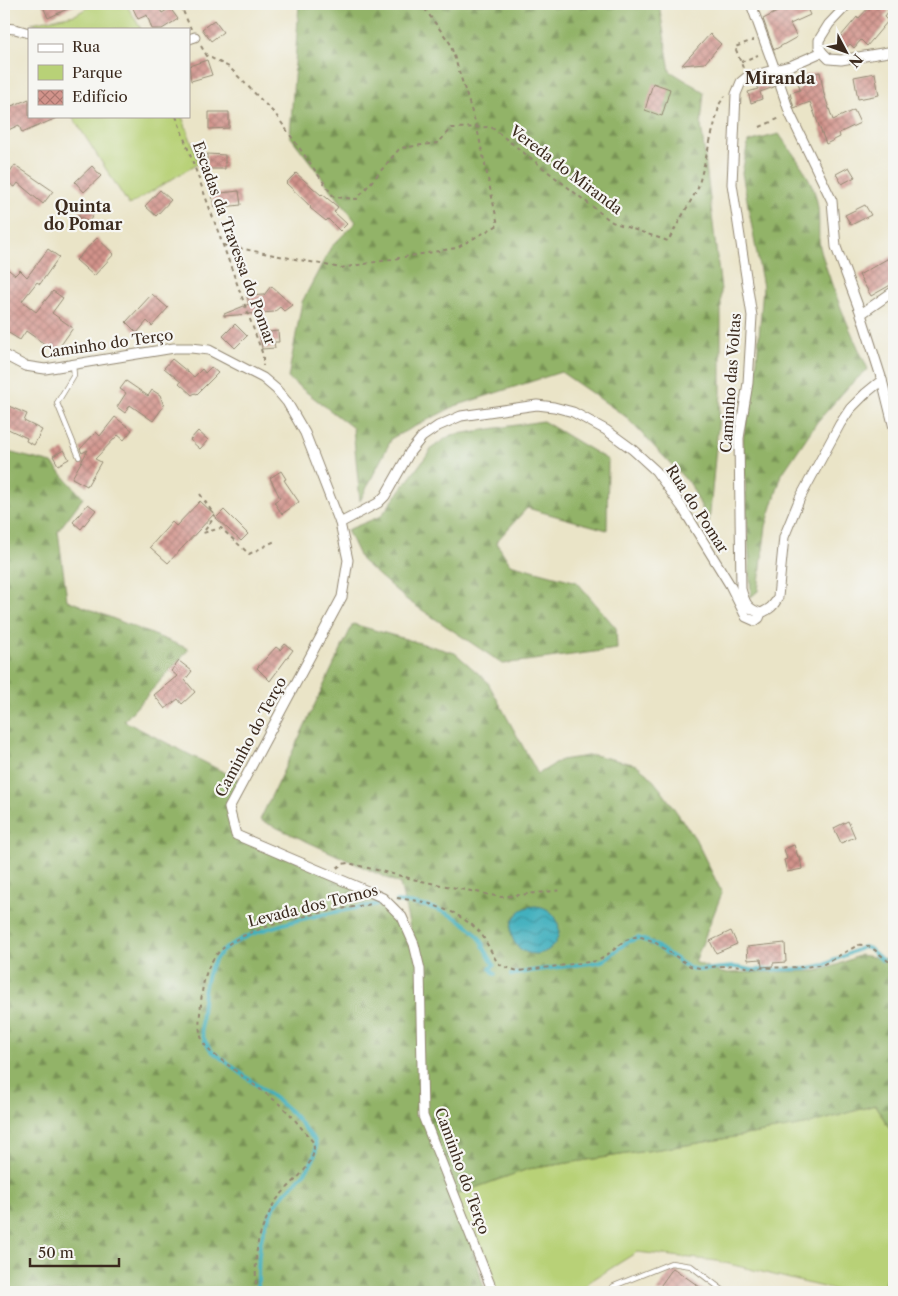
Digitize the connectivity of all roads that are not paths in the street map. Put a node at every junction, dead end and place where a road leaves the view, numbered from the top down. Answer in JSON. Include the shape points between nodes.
{"nodes":[{"id":1,"x":751,"y":4,"type":"edge"},
{"id":2,"x":848,"y":4,"type":"edge"},
{"id":3,"x":4,"y":28,"type":"edge"},
{"id":4,"x":28,"y":33,"type":"edge"},
{"id":5,"x":894,"y":51,"type":"edge"},
{"id":6,"x":822,"y":52,"type":"junction"},
{"id":7,"x":776,"y":70,"type":"junction"},
{"id":8,"x":894,"y":290,"type":"edge"},
{"id":9,"x":862,"y":314,"type":"junction"},
{"id":10,"x":4,"y":355,"type":"edge"},
{"id":11,"x":73,"y":365,"type":"junction"},
{"id":12,"x":882,"y":380,"type":"junction"},
{"id":13,"x":894,"y":428,"type":"edge"},
{"id":14,"x":79,"y":457,"type":"dead end"},
{"id":15,"x":340,"y":523,"type":"junction"},
{"id":16,"x":761,"y":613,"type":"junction"},
{"id":17,"x":493,"y":1292,"type":"edge"},
{"id":18,"x":607,"y":1292,"type":"edge"},
{"id":19,"x":725,"y":1292,"type":"edge"}],
"edges":[{"from":1,"to":7,"type":"street"},
{"from":2,"to":6,"type":"street","via":[[819,40]]},
{"from":3,"to":4,"type":"street"},
{"from":5,"to":6,"type":"street","via":[[841,60],[828,59]]},
{"from":6,"to":7,"type":"street"},
{"from":7,"to":9,"type":"street","via":[[790,114],[832,201],[836,247]]},
{"from":7,"to":16,"type":"street","name":"Caminho das Voltas","via":[[747,77],[736,94],[732,184],[752,316],[748,383],[739,438],[741,589],[748,608]]},
{"from":8,"to":9,"type":"street"},
{"from":9,"to":12,"type":"street"},
{"from":10,"to":11,"type":"street","name":"Caminho do Terço","via":[[25,366],[45,369]]},
{"from":11,"to":14,"type":"lane","via":[[74,375],[57,403]]},
{"from":11,"to":15,"type":"street","name":"Caminho do Terço","via":[[191,348],[209,350],[263,378],[287,402],[305,433]]},
{"from":12,"to":13,"type":"street"},
{"from":12,"to":16,"type":"street","via":[[850,410],[821,456],[784,537],[778,597],[773,606]]},
{"from":15,"to":16,"type":"street","name":"Rua do Pomar","via":[[378,503],[410,452],[422,437],[438,426],[461,416],[537,405],[554,407],[573,412],[606,430],[656,470],[682,507],[746,617],[755,621]]},
{"from":15,"to":17,"type":"street","name":"Caminho do Terço","via":[[348,560],[342,597],[229,808],[236,835],[383,898],[402,918],[414,944],[420,969],[423,1116]]},
{"from":18,"to":19,"type":"lane","via":[[614,1286],[671,1263],[691,1266]]}]}
